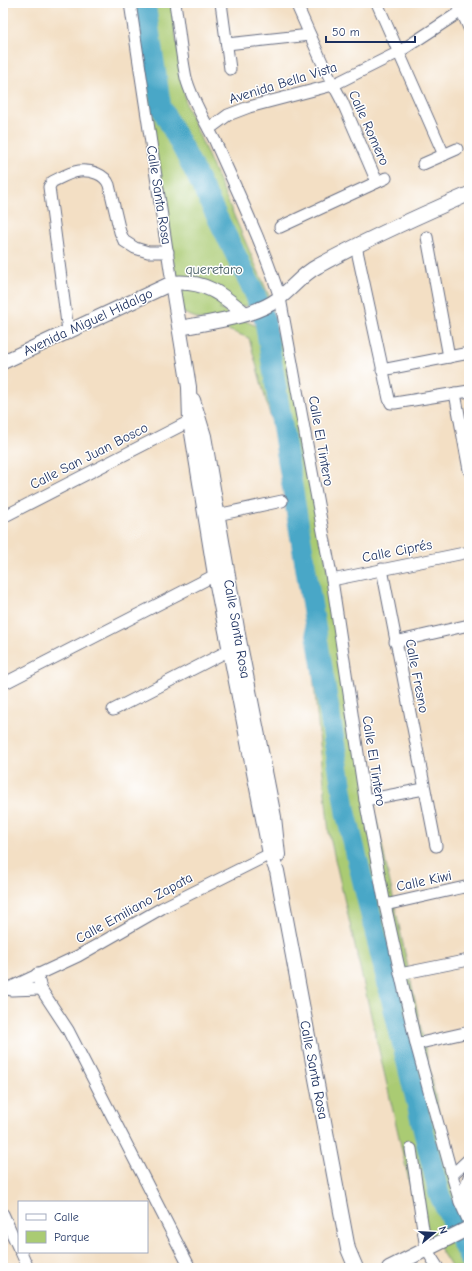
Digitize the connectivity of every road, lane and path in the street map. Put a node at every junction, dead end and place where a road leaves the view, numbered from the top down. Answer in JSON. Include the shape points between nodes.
{"nodes":[{"id":1,"x":130,"y":3,"type":"edge"},
{"id":2,"x":175,"y":3,"type":"edge"},
{"id":3,"x":221,"y":3,"type":"edge"},
{"id":4,"x":296,"y":3,"type":"edge"},
{"id":5,"x":377,"y":3,"type":"edge"},
{"id":6,"x":463,"y":7,"type":"edge"},
{"id":7,"x":469,"y":28,"type":"edge"},
{"id":8,"x":310,"y":35,"type":"junction"},
{"id":9,"x":227,"y":44,"type":"junction"},
{"id":10,"x":399,"y":52,"type":"junction"},
{"id":11,"x":230,"y":69,"type":"dead end"},
{"id":12,"x":333,"y":85,"type":"junction"},
{"id":13,"x":209,"y":129,"type":"junction"},
{"id":14,"x":457,"y":149,"type":"dead end"},
{"id":15,"x":444,"y":155,"type":"junction"},
{"id":16,"x":423,"y":164,"type":"dead end"},
{"id":17,"x":469,"y":194,"type":"edge"},
{"id":18,"x":280,"y":227,"type":"dead end"},
{"id":19,"x":427,"y":237,"type":"dead end"},
{"id":20,"x":356,"y":246,"type":"junction"},
{"id":21,"x":168,"y":252,"type":"junction"},
{"id":22,"x":172,"y":283,"type":"junction"},
{"id":23,"x":276,"y":301,"type":"junction"},
{"id":24,"x":248,"y":313,"type":"junction"},
{"id":25,"x":180,"y":328,"type":"junction"},
{"id":26,"x":68,"y":331,"type":"junction"},
{"id":27,"x":469,"y":353,"type":"edge"},
{"id":28,"x":449,"y":357,"type":"junction"},
{"id":29,"x":3,"y":362,"type":"edge"},
{"id":30,"x":382,"y":370,"type":"junction"},
{"id":31,"x":189,"y":387,"type":"junction"},
{"id":32,"x":469,"y":391,"type":"edge"},
{"id":33,"x":455,"y":393,"type":"junction"},
{"id":34,"x":190,"y":421,"type":"junction"},
{"id":35,"x":469,"y":470,"type":"edge"},
{"id":36,"x":208,"y":496,"type":"junction"},
{"id":37,"x":282,"y":501,"type":"dead end"},
{"id":38,"x":217,"y":515,"type":"junction"},
{"id":39,"x":3,"y":517,"type":"edge"},
{"id":40,"x":469,"y":552,"type":"edge"},
{"id":41,"x":382,"y":569,"type":"junction"},
{"id":42,"x":221,"y":572,"type":"junction"},
{"id":43,"x":332,"y":580,"type":"junction"},
{"id":44,"x":469,"y":627,"type":"edge"},
{"id":45,"x":395,"y":642,"type":"junction"},
{"id":46,"x":235,"y":644,"type":"junction"},
{"id":47,"x":3,"y":684,"type":"edge"},
{"id":48,"x":113,"y":710,"type":"dead end"},
{"id":49,"x":424,"y":789,"type":"junction"},
{"id":50,"x":365,"y":800,"type":"junction"},
{"id":51,"x":436,"y":846,"type":"dead end"},
{"id":52,"x":274,"y":852,"type":"junction"},
{"id":53,"x":469,"y":886,"type":"edge"},
{"id":54,"x":385,"y":905,"type":"junction"},
{"id":55,"x":469,"y":960,"type":"edge"},
{"id":56,"x":38,"y":974,"type":"junction"},
{"id":57,"x":400,"y":974,"type":"junction"},
{"id":58,"x":41,"y":989,"type":"junction"},
{"id":59,"x":5,"y":991,"type":"edge"},
{"id":60,"x":469,"y":1032,"type":"edge"},
{"id":61,"x":416,"y":1044,"type":"junction"},
{"id":62,"x":411,"y":1149,"type":"dead end"},
{"id":63,"x":469,"y":1159,"type":"edge"},
{"id":64,"x":452,"y":1175,"type":"junction"},
{"id":65,"x":469,"y":1177,"type":"edge"},
{"id":66,"x":460,"y":1202,"type":"junction"},
{"id":67,"x":3,"y":1214,"type":"edge"},
{"id":68,"x":469,"y":1222,"type":"edge"},
{"id":69,"x":469,"y":1228,"type":"edge"},
{"id":70,"x":18,"y":1247,"type":"edge"},
{"id":71,"x":426,"y":1249,"type":"junction"},
{"id":72,"x":21,"y":1253,"type":"edge"},
{"id":73,"x":28,"y":1268,"type":"edge"},
{"id":74,"x":190,"y":1268,"type":"edge"},
{"id":75,"x":356,"y":1268,"type":"edge"},
{"id":76,"x":389,"y":1268,"type":"edge"},
{"id":77,"x":438,"y":1268,"type":"edge"}],
"edges":[{"from":1,"to":21,"type":"street","name":"Calle Santa Rosa"},
{"from":2,"to":13,"type":"street","name":"Calle El Tintero","via":[[186,78]]},
{"from":3,"to":9,"type":"street"},
{"from":4,"to":8,"type":"street","name":"Calle Romero"},
{"from":5,"to":10,"type":"street"},
{"from":6,"to":7,"type":"street"},
{"from":6,"to":10,"type":"street","name":"Avenida Bella Vista"},
{"from":8,"to":9,"type":"street"},
{"from":8,"to":12,"type":"street","name":"Calle Romero"},
{"from":9,"to":11,"type":"street"},
{"from":10,"to":12,"type":"street","name":"Avenida Bella Vista"},
{"from":10,"to":15,"type":"street"},
{"from":12,"to":13,"type":"street","name":"Avenida Bella Vista","via":[[249,107],[228,116]]},
{"from":12,"to":18,"type":"street","name":"Calle Romero","via":[[381,180]]},
{"from":13,"to":23,"type":"street","name":"Calle El Tintero","via":[[258,236],[271,271]]},
{"from":14,"to":15,"type":"street"},
{"from":15,"to":16,"type":"street"},
{"from":17,"to":20,"type":"street"},
{"from":19,"to":28,"type":"street"},
{"from":20,"to":23,"type":"street","via":[[314,267]]},
{"from":20,"to":30,"type":"street"},
{"from":21,"to":22,"type":"street","name":"Calle Santa Rosa"},
{"from":21,"to":26,"type":"street","via":[[148,252],[134,248],[124,241],[109,185],[100,174],[78,171],[52,182],[48,187]]},
{"from":22,"to":24,"type":"street","via":[[185,282],[206,286]]},
{"from":22,"to":25,"type":"street","name":"Calle Santa Rosa"},
{"from":22,"to":26,"type":"street","name":"Avenida Miguel Hidalgo"},
{"from":23,"to":24,"type":"street"},
{"from":23,"to":43,"type":"street","name":"Calle El Tintero"},
{"from":24,"to":25,"type":"street"},
{"from":25,"to":31,"type":"street","name":"Calle Santa Rosa"},
{"from":26,"to":29,"type":"street","name":"Avenida Miguel Hidalgo"},
{"from":27,"to":28,"type":"street"},
{"from":28,"to":30,"type":"street"},
{"from":30,"to":33,"type":"street","via":[[392,403]]},
{"from":31,"to":34,"type":"street","name":"Calle Santa Rosa"},
{"from":31,"to":36,"type":"street","name":"Calle Santa Rosa","via":[[199,417]]},
{"from":32,"to":33,"type":"street"},
{"from":33,"to":35,"type":"street"},
{"from":34,"to":36,"type":"street","name":"Calle Santa Rosa"},
{"from":34,"to":39,"type":"street","name":"Calle San Juan Bosco"},
{"from":36,"to":38,"type":"street","name":"Calle Santa Rosa"},
{"from":36,"to":42,"type":"street","name":"Calle Santa Rosa"},
{"from":37,"to":38,"type":"street"},
{"from":38,"to":42,"type":"street","name":"Calle Santa Rosa"},
{"from":40,"to":41,"type":"street","name":"Calle Ciprés"},
{"from":41,"to":43,"type":"street","name":"Calle Ciprés"},
{"from":41,"to":45,"type":"street","name":"Calle Fresno"},
{"from":42,"to":46,"type":"street","name":"Calle Santa Rosa"},
{"from":42,"to":47,"type":"street"},
{"from":43,"to":50,"type":"street","name":"Calle El Tintero"},
{"from":44,"to":45,"type":"street"},
{"from":45,"to":49,"type":"street","name":"Calle Fresno"},
{"from":46,"to":48,"type":"street","via":[[222,654]]},
{"from":46,"to":52,"type":"street","name":"Calle Santa Rosa"},
{"from":49,"to":50,"type":"street"},
{"from":49,"to":51,"type":"street","name":"Calle Fresno"},
{"from":50,"to":54,"type":"street","name":"Calle El Tintero"},
{"from":52,"to":56,"type":"street","name":"Calle Emiliano Zapata","via":[[162,908],[78,956]]},
{"from":52,"to":75,"type":"street","name":"Calle Santa Rosa","via":[[348,1249]]},
{"from":53,"to":54,"type":"street","name":"Calle Kiwi"},
{"from":54,"to":57,"type":"street","name":"Calle El Tintero"},
{"from":55,"to":57,"type":"street"},
{"from":56,"to":58,"type":"street"},
{"from":56,"to":59,"type":"street","name":"Calle Emiliano Zapata"},
{"from":57,"to":61,"type":"street","name":"Calle El Tintero"},
{"from":58,"to":59,"type":"street"},
{"from":58,"to":74,"type":"street","via":[[68,1030]]},
{"from":60,"to":61,"type":"street"},
{"from":61,"to":64,"type":"street","name":"Calle El Tintero"},
{"from":62,"to":71,"type":"street"},
{"from":63,"to":64,"type":"street"},
{"from":64,"to":66,"type":"street","name":"Calle El Tintero"},
{"from":65,"to":66,"type":"street"},
{"from":66,"to":68,"type":"street","name":"Calle El Tintero"},
{"from":67,"to":70,"type":"street"},
{"from":69,"to":71,"type":"street"},
{"from":71,"to":76,"type":"street"},
{"from":71,"to":77,"type":"street"},
{"from":72,"to":73,"type":"street"}]}
